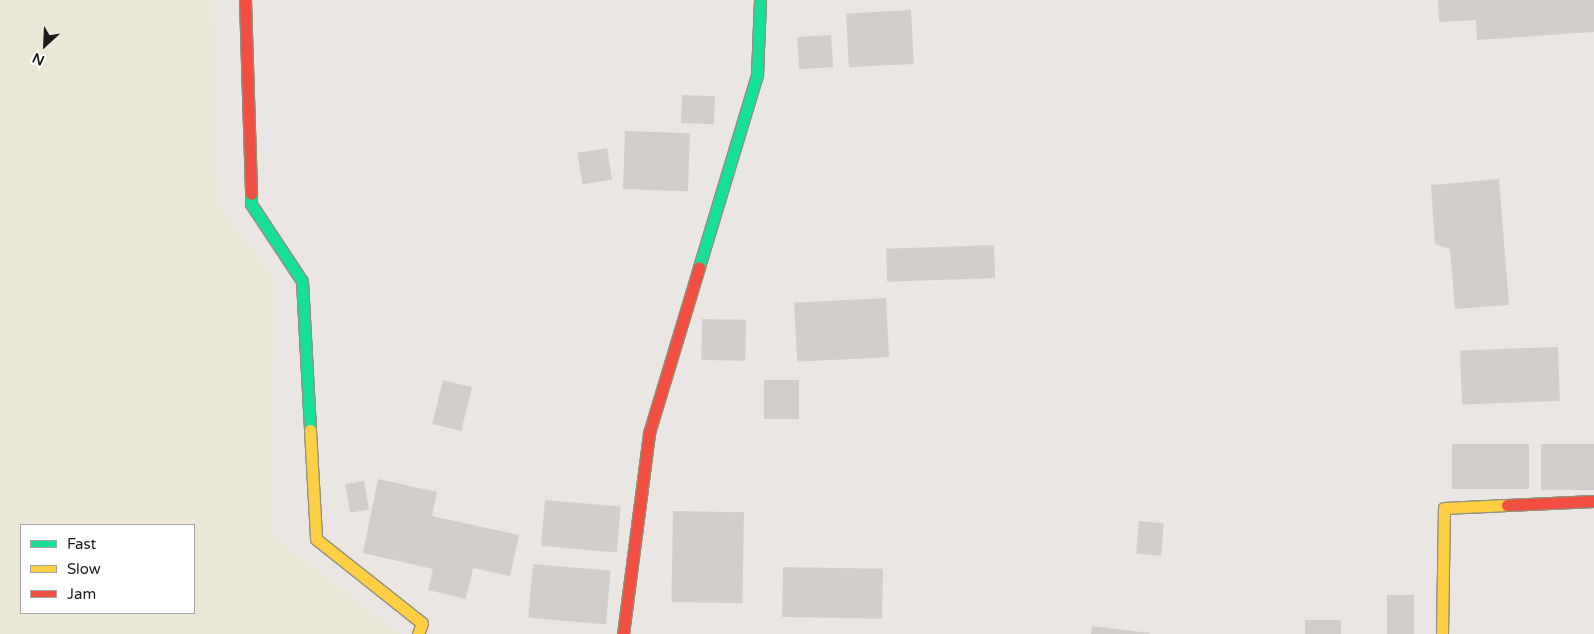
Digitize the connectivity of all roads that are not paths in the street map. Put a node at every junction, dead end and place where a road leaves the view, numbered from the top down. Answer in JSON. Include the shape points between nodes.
{"nodes":[{"id":1,"x":246,"y":0,"type":"edge"},
{"id":2,"x":760,"y":0,"type":"edge"},
{"id":3,"x":1594,"y":501,"type":"edge"},
{"id":4,"x":418,"y":634,"type":"edge"},
{"id":5,"x":623,"y":634,"type":"edge"},
{"id":6,"x":1442,"y":634,"type":"edge"}],
"edges":[{"from":1,"to":4,"type":"street","via":[[251,204],[302,281],[316,539],[422,623]]},
{"from":2,"to":5,"type":"street","via":[[757,75],[649,433]]},
{"from":3,"to":6,"type":"street","via":[[1444,508]]}]}
